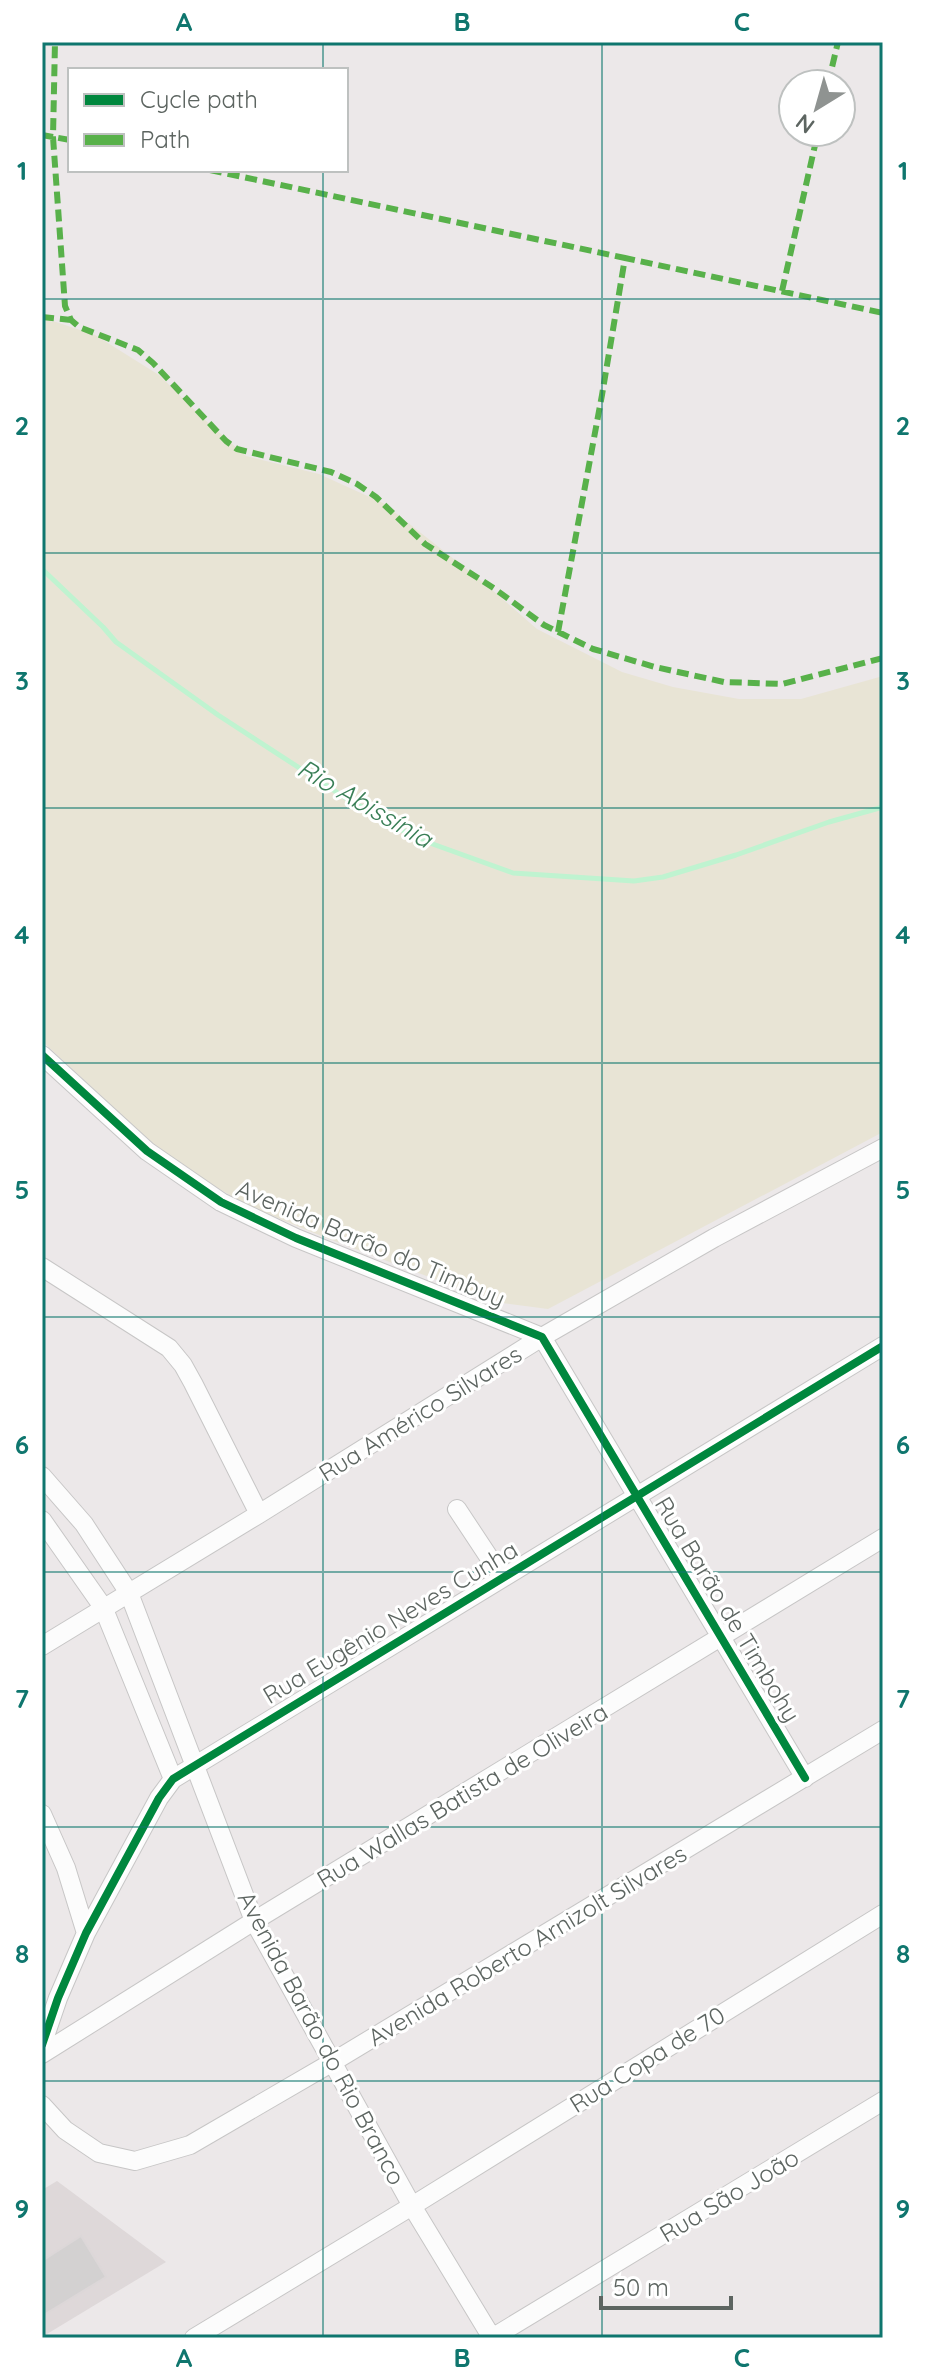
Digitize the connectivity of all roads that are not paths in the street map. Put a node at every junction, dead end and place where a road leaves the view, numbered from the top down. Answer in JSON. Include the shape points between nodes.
{"nodes":[{"id":1,"x":42,"y":1055,"type":"edge"},
{"id":2,"x":883,"y":1148,"type":"edge"},
{"id":3,"x":42,"y":1267,"type":"edge"},
{"id":4,"x":542,"y":1337,"type":"junction"},
{"id":5,"x":883,"y":1346,"type":"edge"},
{"id":6,"x":42,"y":1476,"type":"edge"},
{"id":7,"x":637,"y":1495,"type":"junction"},
{"id":8,"x":457,"y":1509,"type":"dead end"},
{"id":9,"x":259,"y":1514,"type":"junction"},
{"id":10,"x":42,"y":1520,"type":"edge"},
{"id":11,"x":883,"y":1538,"type":"edge"},
{"id":12,"x":502,"y":1577,"type":"junction"},
{"id":13,"x":129,"y":1593,"type":"junction"},
{"id":14,"x":103,"y":1607,"type":"junction"},
{"id":15,"x":720,"y":1638,"type":"junction"},
{"id":16,"x":42,"y":1646,"type":"edge"},
{"id":17,"x":883,"y":1730,"type":"edge"},
{"id":18,"x":195,"y":1764,"type":"junction"},
{"id":19,"x":805,"y":1778,"type":"junction"},
{"id":20,"x":173,"y":1779,"type":"junction"},
{"id":21,"x":42,"y":1814,"type":"edge"},
{"id":22,"x":883,"y":1914,"type":"edge"},
{"id":23,"x":254,"y":1921,"type":"junction"},
{"id":24,"x":86,"y":1933,"type":"junction"},
{"id":25,"x":42,"y":2045,"type":"edge"},
{"id":26,"x":42,"y":2054,"type":"edge"},
{"id":27,"x":331,"y":2063,"type":"junction"},
{"id":28,"x":883,"y":2101,"type":"edge"},
{"id":29,"x":42,"y":2105,"type":"edge"},
{"id":30,"x":412,"y":2206,"type":"junction"},
{"id":31,"x":194,"y":2338,"type":"edge"},
{"id":32,"x":492,"y":2338,"type":"edge"}],
"edges":[{"from":1,"to":4,"type":"street","name":"Avenida Barão do Timbuy","via":[[147,1151],[221,1202],[296,1238]]},
{"from":2,"to":4,"type":"street","name":"Rua Américo Silvares"},
{"from":3,"to":9,"type":"street","via":[[169,1348],[193,1383]]},
{"from":4,"to":7,"type":"street","name":"Rua Barão de Timbohy"},
{"from":4,"to":9,"type":"street","name":"Rua Américo Silvares"},
{"from":5,"to":7,"type":"street","name":"Rua Eugênio Neves Cunha"},
{"from":6,"to":13,"type":"street","name":"Avenida Barão do Rio Branco","via":[[84,1524]]},
{"from":7,"to":12,"type":"street","name":"Rua Eugênio Neves Cunha"},
{"from":7,"to":15,"type":"street","name":"Rua Barão de Timbohy"},
{"from":8,"to":12,"type":"street"},
{"from":9,"to":13,"type":"street","name":"Rua Américo Silvares"},
{"from":10,"to":14,"type":"street"},
{"from":11,"to":15,"type":"street","name":"Rua Wallas Batista de Oliveira"},
{"from":12,"to":18,"type":"street","name":"Rua Eugênio Neves Cunha"},
{"from":13,"to":14,"type":"street","name":"Rua Américo Silvares"},
{"from":13,"to":18,"type":"street","name":"Avenida Barão do Rio Branco"},
{"from":14,"to":16,"type":"street","name":"Rua Américo Silvares"},
{"from":14,"to":20,"type":"street"},
{"from":15,"to":19,"type":"street","name":"Rua Barão de Timbohy"},
{"from":15,"to":23,"type":"street","name":"Rua Wallas Batista de Oliveira"},
{"from":17,"to":19,"type":"street","name":"Avenida Roberto Arnizolt Silvares"},
{"from":18,"to":20,"type":"street","name":"Rua Eugênio Neves Cunha"},
{"from":18,"to":23,"type":"street","name":"Avenida Barão do Rio Branco"},
{"from":19,"to":27,"type":"street","name":"Avenida Roberto Arnizolt Silvares"},
{"from":20,"to":24,"type":"street","name":"Rua Eugênio Neves Cunha"},
{"from":21,"to":24,"type":"street"},
{"from":22,"to":30,"type":"street","name":"Rua Copa de 70"},
{"from":23,"to":26,"type":"street","name":"Rua Wallas Batista de Oliveira"},
{"from":23,"to":27,"type":"street","name":"Avenida Barão do Rio Branco"},
{"from":24,"to":25,"type":"street","name":"Rua Eugênio Neves Cunha"},
{"from":27,"to":29,"type":"street","name":"Avenida Roberto Arnizolt Silvares","via":[[190,2145],[135,2161],[99,2153],[65,2130]]},
{"from":27,"to":30,"type":"street","name":"Avenida Barão do Rio Branco"},
{"from":28,"to":32,"type":"street","name":"Rua São João"},
{"from":30,"to":31,"type":"street","name":"Rua Copa de 70"},
{"from":30,"to":32,"type":"street","name":"Avenida Barão do Rio Branco"}]}
